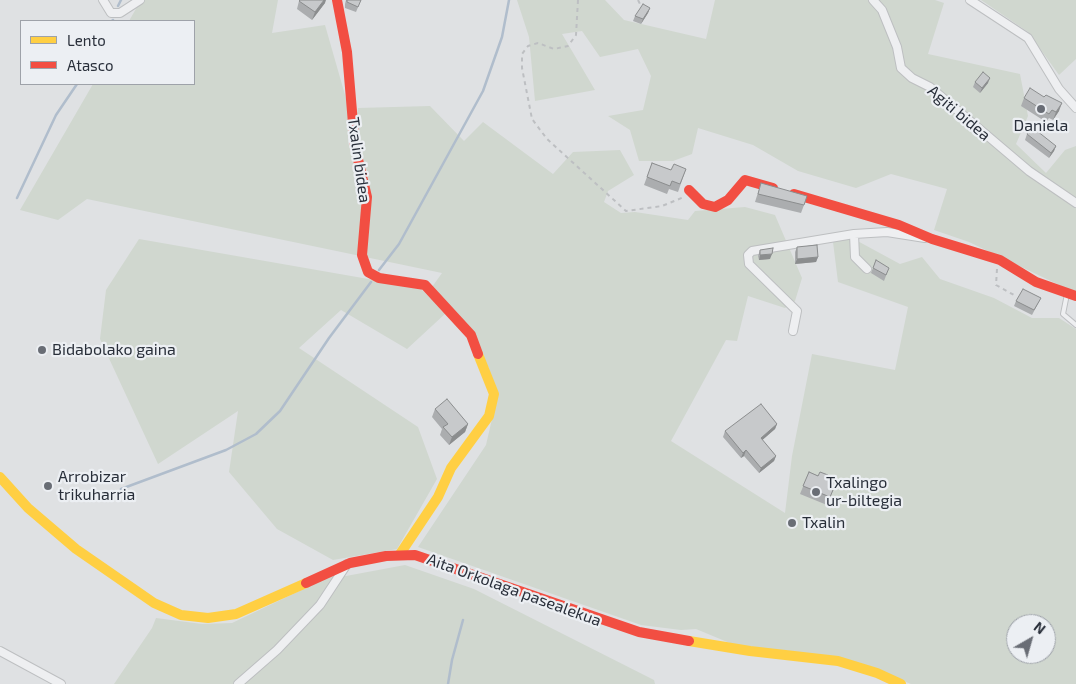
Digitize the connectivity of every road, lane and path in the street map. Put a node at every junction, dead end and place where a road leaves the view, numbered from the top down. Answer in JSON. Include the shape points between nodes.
{"nodes":[{"id":1,"x":103,"y":0,"type":"edge"},
{"id":2,"x":140,"y":0,"type":"edge"},
{"id":3,"x":337,"y":0,"type":"edge"},
{"id":4,"x":578,"y":0,"type":"edge"},
{"id":5,"x":638,"y":0,"type":"edge"},
{"id":6,"x":873,"y":0,"type":"edge"},
{"id":7,"x":970,"y":0,"type":"edge"},
{"id":8,"x":640,"y":4,"type":"edge"},
{"id":9,"x":1076,"y":108,"type":"edge"},
{"id":10,"x":690,"y":190,"type":"joint"},
{"id":11,"x":1076,"y":203,"type":"edge"},
{"id":12,"x":854,"y":234,"type":"junction"},
{"id":13,"x":932,"y":239,"type":"junction"},
{"id":14,"x":1000,"y":260,"type":"junction"},
{"id":15,"x":867,"y":269,"type":"dead end"},
{"id":16,"x":1014,"y":295,"type":"dead end"},
{"id":17,"x":1072,"y":295,"type":"edge"},
{"id":18,"x":1076,"y":325,"type":"edge"},
{"id":19,"x":793,"y":332,"type":"dead end"},
{"id":20,"x":0,"y":477,"type":"edge"},
{"id":21,"x":400,"y":554,"type":"junction"},
{"id":22,"x":347,"y":564,"type":"junction"},
{"id":23,"x":0,"y":651,"type":"edge"},
{"id":24,"x":61,"y":684,"type":"edge"},
{"id":25,"x":238,"y":684,"type":"edge"},
{"id":26,"x":901,"y":684,"type":"edge"}],
"edges":[{"from":1,"to":2,"type":"street","via":[[112,13],[120,13]]},
{"from":3,"to":21,"type":"street","name":"Txalin bidea","via":[[347,52],[354,147],[367,197],[362,255],[368,272],[379,278],[425,285],[470,336],[494,394],[489,416],[451,468],[438,496]]},
{"from":4,"to":10,"type":"path","via":[[576,35],[568,46],[554,49],[538,43],[528,46],[522,54],[532,119],[547,139],[626,211],[683,200]]},
{"from":5,"to":8,"type":"path"},
{"from":6,"to":11,"type":"street","name":"Agiti bidea","via":[[882,10],[901,68],[930,87],[1029,171]]},
{"from":7,"to":9,"type":"street","via":[[1028,38],[1059,90]]},
{"from":10,"to":13,"type":"street","via":[[703,204],[715,207],[728,200],[745,180],[899,225]]},
{"from":12,"to":13,"type":"street","via":[[887,232]]},
{"from":12,"to":15,"type":"street","via":[[854,257]]},
{"from":12,"to":19,"type":"street","via":[[752,251],[748,255],[750,264],[797,311]]},
{"from":13,"to":14,"type":"street"},
{"from":14,"to":16,"type":"path","via":[[996,285]]},
{"from":14,"to":17,"type":"street","via":[[1036,282]]},
{"from":17,"to":18,"type":"lane","via":[[1063,314]]},
{"from":20,"to":22,"type":"street","name":"Aita Orkolaga pasealekua","via":[[28,508],[76,549],[154,603],[181,615],[208,618],[236,614]]},
{"from":21,"to":22,"type":"street","name":"Aita Orkolaga pasealekua"},
{"from":21,"to":26,"type":"street","name":"Aita Orkolaga pasealekua","via":[[429,558],[639,632],[750,651],[838,661]]},
{"from":22,"to":25,"type":"street","via":[[320,606],[278,650]]},
{"from":23,"to":24,"type":"street"}]}
